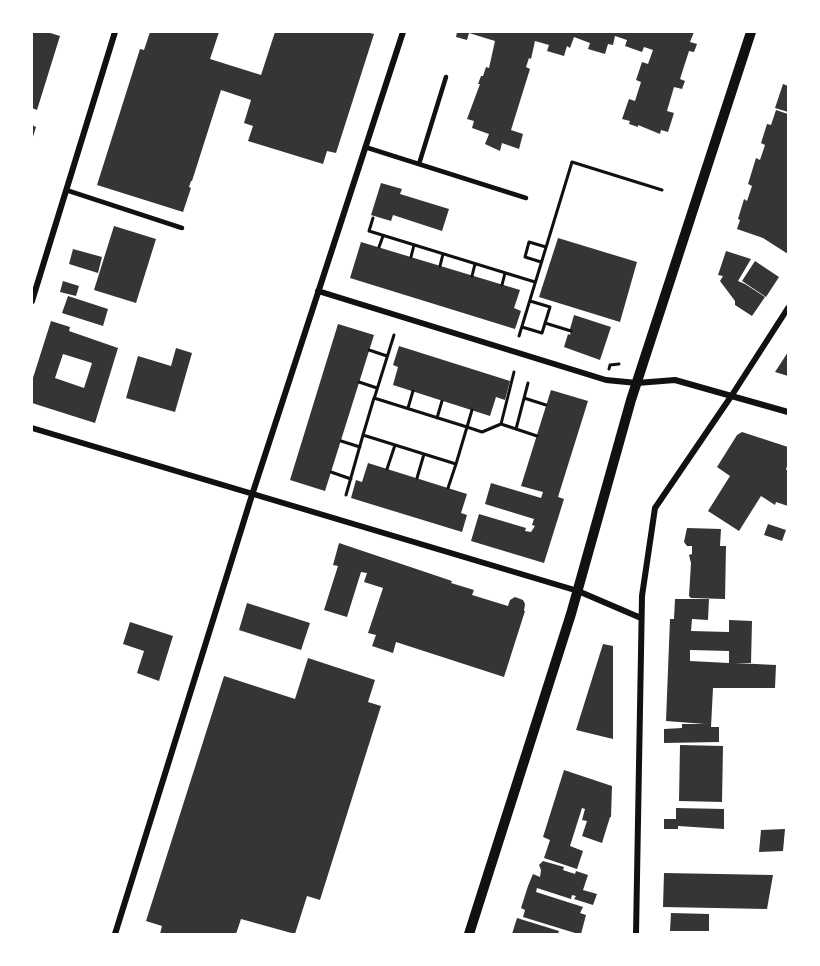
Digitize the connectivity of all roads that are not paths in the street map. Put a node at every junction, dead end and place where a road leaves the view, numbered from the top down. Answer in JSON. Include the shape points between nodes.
{"nodes":[{"id":1,"x":115,"y":32,"type":"edge"},
{"id":2,"x":403,"y":32,"type":"edge"},
{"id":3,"x":751,"y":32,"type":"edge"},
{"id":4,"x":446,"y":77,"type":"dead end"},
{"id":5,"x":365,"y":147,"type":"junction"},
{"id":6,"x":419,"y":164,"type":"junction"},
{"id":7,"x":66,"y":190,"type":"junction"},
{"id":8,"x":526,"y":198,"type":"dead end"},
{"id":9,"x":182,"y":228,"type":"dead end"},
{"id":10,"x":318,"y":291,"type":"junction"},
{"id":11,"x":32,"y":301,"type":"edge"},
{"id":12,"x":789,"y":308,"type":"edge"},
{"id":13,"x":637,"y":383,"type":"junction"},
{"id":14,"x":732,"y":395,"type":"junction"},
{"id":15,"x":789,"y":412,"type":"edge"},
{"id":16,"x":32,"y":428,"type":"edge"},
{"id":17,"x":252,"y":495,"type":"junction"},
{"id":18,"x":578,"y":591,"type":"junction"},
{"id":19,"x":641,"y":618,"type":"junction"},
{"id":20,"x":115,"y":934,"type":"edge"},
{"id":21,"x":469,"y":934,"type":"edge"},
{"id":22,"x":636,"y":934,"type":"edge"}],
"edges":[{"from":1,"to":7,"type":"street"},
{"from":2,"to":5,"type":"street"},
{"from":3,"to":13,"type":"street"},
{"from":4,"to":6,"type":"lane"},
{"from":5,"to":6,"type":"lane"},
{"from":5,"to":10,"type":"street"},
{"from":6,"to":8,"type":"lane"},
{"from":7,"to":9,"type":"lane"},
{"from":7,"to":11,"type":"street"},
{"from":10,"to":13,"type":"street","via":[[606,380]]},
{"from":10,"to":17,"type":"street"},
{"from":12,"to":14,"type":"street"},
{"from":13,"to":14,"type":"street","via":[[675,380]]},
{"from":13,"to":18,"type":"street"},
{"from":14,"to":15,"type":"street"},
{"from":14,"to":19,"type":"street","via":[[655,508]]},
{"from":16,"to":17,"type":"street"},
{"from":17,"to":18,"type":"street"},
{"from":17,"to":20,"type":"street"},
{"from":18,"to":19,"type":"street"},
{"from":18,"to":21,"type":"street"},
{"from":19,"to":22,"type":"street"}]}
